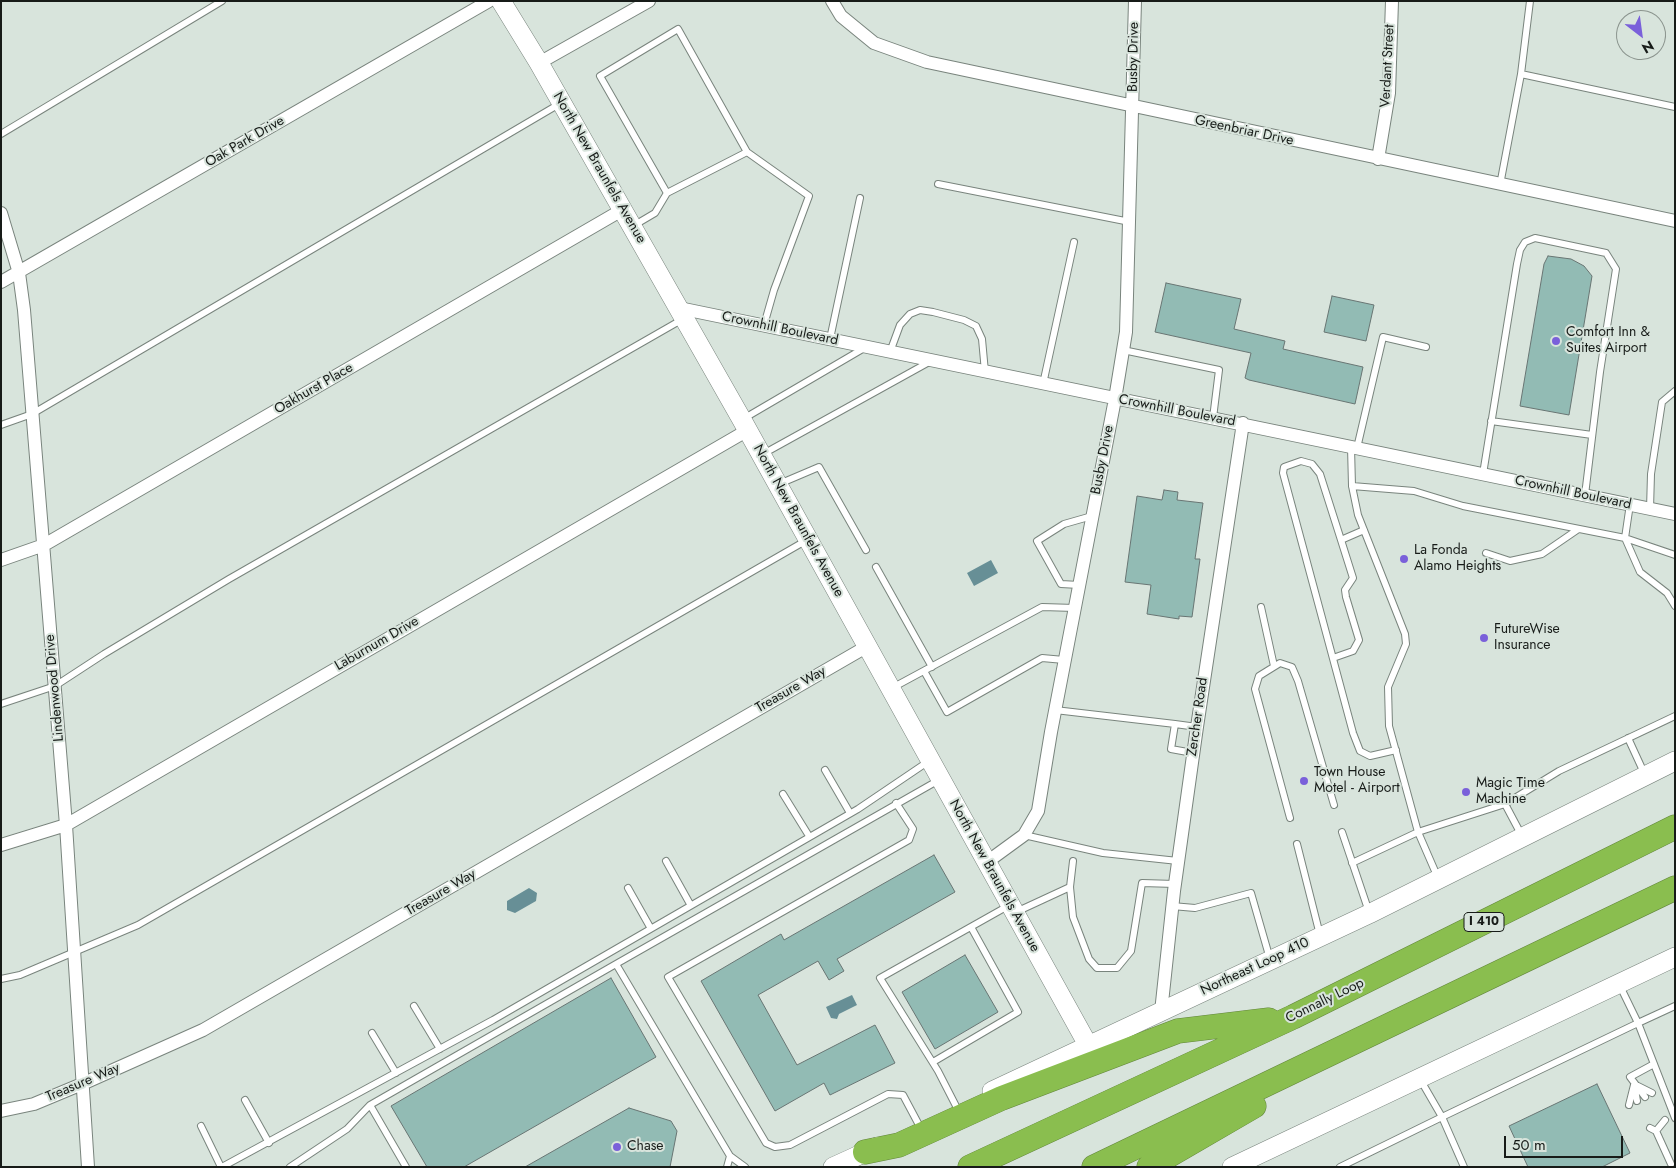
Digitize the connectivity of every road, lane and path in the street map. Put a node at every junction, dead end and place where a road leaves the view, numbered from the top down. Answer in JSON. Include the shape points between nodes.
{"nodes":[{"id":1,"x":222,"y":1,"type":"edge"},
{"id":2,"x":489,"y":1,"type":"edge"},
{"id":3,"x":501,"y":1,"type":"edge"},
{"id":4,"x":648,"y":1,"type":"edge"},
{"id":5,"x":832,"y":1,"type":"edge"},
{"id":6,"x":1135,"y":1,"type":"edge"},
{"id":7,"x":1392,"y":1,"type":"edge"},
{"id":8,"x":1530,"y":1,"type":"edge"},
{"id":9,"x":539,"y":63,"type":"junction"},
{"id":10,"x":1521,"y":74,"type":"junction"},
{"id":11,"x":562,"y":103,"type":"junction"},
{"id":12,"x":1675,"y":106,"type":"edge"},
{"id":13,"x":1134,"y":107,"type":"junction"},
{"id":14,"x":1,"y":134,"type":"edge"},
{"id":15,"x":747,"y":152,"type":"junction"},
{"id":16,"x":1378,"y":159,"type":"junction"},
{"id":17,"x":938,"y":184,"type":"dead end"},
{"id":18,"x":1500,"y":185,"type":"junction"},
{"id":19,"x":667,"y":193,"type":"junction"},
{"id":20,"x":860,"y":198,"type":"dead end"},
{"id":21,"x":622,"y":210,"type":"junction"},
{"id":22,"x":1,"y":213,"type":"edge"},
{"id":23,"x":1675,"y":221,"type":"edge"},
{"id":24,"x":1130,"y":222,"type":"junction"},
{"id":25,"x":632,"y":227,"type":"junction"},
{"id":26,"x":1074,"y":242,"type":"dead end"},
{"id":27,"x":19,"y":273,"type":"junction"},
{"id":28,"x":1,"y":282,"type":"edge"},
{"id":29,"x":682,"y":313,"type":"junction"},
{"id":30,"x":764,"y":325,"type":"junction"},
{"id":31,"x":830,"y":339,"type":"junction"},
{"id":32,"x":867,"y":347,"type":"junction"},
{"id":33,"x":1426,"y":347,"type":"dead end"},
{"id":34,"x":1123,"y":350,"type":"junction"},
{"id":35,"x":890,"y":352,"type":"junction"},
{"id":36,"x":932,"y":361,"type":"junction"},
{"id":37,"x":985,"y":372,"type":"junction"},
{"id":38,"x":1043,"y":384,"type":"junction"},
{"id":39,"x":1675,"y":392,"type":"edge"},
{"id":40,"x":1115,"y":399,"type":"junction"},
{"id":41,"x":32,"y":414,"type":"junction"},
{"id":42,"x":1213,"y":418,"type":"junction"},
{"id":43,"x":1491,"y":421,"type":"junction"},
{"id":44,"x":1243,"y":424,"type":"junction"},
{"id":45,"x":745,"y":425,"type":"junction"},
{"id":46,"x":1,"y":426,"type":"edge"},
{"id":47,"x":1592,"y":435,"type":"junction"},
{"id":48,"x":1354,"y":447,"type":"junction"},
{"id":49,"x":761,"y":455,"type":"junction"},
{"id":50,"x":1483,"y":474,"type":"junction"},
{"id":51,"x":777,"y":484,"type":"junction"},
{"id":52,"x":1352,"y":486,"type":"junction"},
{"id":53,"x":1585,"y":495,"type":"junction"},
{"id":54,"x":1630,"y":504,"type":"junction"},
{"id":55,"x":1650,"y":509,"type":"junction"},
{"id":56,"x":1675,"y":514,"type":"edge"},
{"id":57,"x":1092,"y":516,"type":"junction"},
{"id":58,"x":1364,"y":530,"type":"junction"},
{"id":59,"x":1577,"y":530,"type":"junction"},
{"id":60,"x":1624,"y":538,"type":"junction"},
{"id":61,"x":808,"y":540,"type":"junction"},
{"id":62,"x":1341,"y":540,"type":"junction"},
{"id":63,"x":44,"y":545,"type":"junction"},
{"id":64,"x":866,"y":550,"type":"dead end"},
{"id":65,"x":1486,"y":553,"type":"dead end"},
{"id":66,"x":1675,"y":555,"type":"edge"},
{"id":67,"x":1,"y":560,"type":"edge"},
{"id":68,"x":876,"y":567,"type":"dead end"},
{"id":69,"x":1079,"y":584,"type":"junction"},
{"id":70,"x":1675,"y":606,"type":"edge"},
{"id":71,"x":1261,"y":607,"type":"dead end"},
{"id":72,"x":1075,"y":608,"type":"junction"},
{"id":73,"x":866,"y":647,"type":"junction"},
{"id":74,"x":1333,"y":658,"type":"junction"},
{"id":75,"x":1064,"y":660,"type":"junction"},
{"id":76,"x":932,"y":666,"type":"junction"},
{"id":77,"x":1274,"y":666,"type":"junction"},
{"id":78,"x":924,"y":671,"type":"junction"},
{"id":79,"x":55,"y":686,"type":"junction"},
{"id":80,"x":890,"y":689,"type":"junction"},
{"id":81,"x":1,"y":704,"type":"edge"},
{"id":82,"x":1055,"y":710,"type":"junction"},
{"id":83,"x":1675,"y":716,"type":"edge"},
{"id":84,"x":1175,"y":724,"type":"junction"},
{"id":85,"x":1197,"y":727,"type":"junction"},
{"id":86,"x":1628,"y":738,"type":"junction"},
{"id":87,"x":1396,"y":750,"type":"junction"},
{"id":88,"x":1193,"y":753,"type":"junction"},
{"id":89,"x":930,"y":760,"type":"junction"},
{"id":90,"x":1675,"y":761,"type":"edge"},
{"id":91,"x":825,"y":770,"type":"dead end"},
{"id":92,"x":1645,"y":776,"type":"junction"},
{"id":93,"x":940,"y":779,"type":"junction"},
{"id":94,"x":783,"y":794,"type":"dead end"},
{"id":95,"x":896,"y":803,"type":"junction"},
{"id":96,"x":1505,"y":804,"type":"junction"},
{"id":97,"x":1334,"y":805,"type":"dead end"},
{"id":98,"x":850,"y":813,"type":"junction"},
{"id":99,"x":1290,"y":818,"type":"dead end"},
{"id":100,"x":66,"y":825,"type":"junction"},
{"id":101,"x":1675,"y":827,"type":"edge"},
{"id":102,"x":1342,"y":832,"type":"dead end"},
{"id":103,"x":1418,"y":832,"type":"junction"},
{"id":104,"x":1024,"y":835,"type":"junction"},
{"id":105,"x":809,"y":836,"type":"junction"},
{"id":106,"x":1523,"y":837,"type":"junction"},
{"id":107,"x":1,"y":844,"type":"edge"},
{"id":108,"x":1297,"y":844,"type":"dead end"},
{"id":109,"x":1073,"y":860,"type":"dead end"},
{"id":110,"x":666,"y":861,"type":"dead end"},
{"id":111,"x":1178,"y":861,"type":"junction"},
{"id":112,"x":987,"y":862,"type":"junction"},
{"id":113,"x":1352,"y":863,"type":"junction"},
{"id":114,"x":1439,"y":879,"type":"junction"},
{"id":115,"x":1175,"y":884,"type":"junction"},
{"id":116,"x":628,"y":888,"type":"dead end"},
{"id":117,"x":1070,"y":888,"type":"junction"},
{"id":118,"x":1675,"y":888,"type":"edge"},
{"id":119,"x":690,"y":904,"type":"junction"},
{"id":120,"x":1172,"y":906,"type":"junction"},
{"id":121,"x":1012,"y":909,"type":"junction"},
{"id":122,"x":1369,"y":914,"type":"junction"},
{"id":123,"x":650,"y":927,"type":"junction"},
{"id":124,"x":971,"y":927,"type":"junction"},
{"id":125,"x":1320,"y":936,"type":"junction"},
{"id":126,"x":74,"y":953,"type":"junction"},
{"id":127,"x":1675,"y":956,"type":"edge"},
{"id":128,"x":1270,"y":960,"type":"junction"},
{"id":129,"x":616,"y":964,"type":"junction"},
{"id":130,"x":1,"y":979,"type":"edge"},
{"id":131,"x":1619,"y":983,"type":"junction"},
{"id":132,"x":414,"y":1006,"type":"dead end"},
{"id":133,"x":1675,"y":1006,"type":"edge"},
{"id":134,"x":1161,"y":1012,"type":"junction"},
{"id":135,"x":1293,"y":1017,"type":"junction"},
{"id":136,"x":1407,"y":1018,"type":"junction"},
{"id":137,"x":1638,"y":1023,"type":"junction"},
{"id":138,"x":372,"y":1033,"type":"dead end"},
{"id":139,"x":1088,"y":1045,"type":"junction"},
{"id":140,"x":440,"y":1049,"type":"junction"},
{"id":141,"x":933,"y":1062,"type":"junction"},
{"id":142,"x":1654,"y":1064,"type":"junction"},
{"id":143,"x":396,"y":1073,"type":"junction"},
{"id":144,"x":1419,"y":1078,"type":"junction"},
{"id":145,"x":82,"y":1084,"type":"junction"},
{"id":146,"x":1634,"y":1085,"type":"junction"},
{"id":147,"x":1652,"y":1093,"type":"dead end"},
{"id":148,"x":1645,"y":1096,"type":"dead end"},
{"id":149,"x":245,"y":1100,"type":"dead end"},
{"id":150,"x":1637,"y":1102,"type":"dead end"},
{"id":151,"x":370,"y":1105,"type":"junction"},
{"id":152,"x":1629,"y":1105,"type":"dead end"},
{"id":153,"x":957,"y":1108,"type":"junction"},
{"id":154,"x":1,"y":1111,"type":"edge"},
{"id":155,"x":1442,"y":1117,"type":"junction"},
{"id":156,"x":1675,"y":1118,"type":"edge"},
{"id":157,"x":1662,"y":1122,"type":"dead end"},
{"id":158,"x":919,"y":1125,"type":"junction"},
{"id":159,"x":201,"y":1126,"type":"dead end"},
{"id":160,"x":269,"y":1143,"type":"junction"},
{"id":161,"x":865,"y":1152,"type":"junction"},
{"id":162,"x":730,"y":1156,"type":"junction"},
{"id":163,"x":1670,"y":1164,"type":"edge"},
{"id":164,"x":88,"y":1167,"type":"edge"},
{"id":165,"x":221,"y":1167,"type":"edge"},
{"id":166,"x":290,"y":1167,"type":"edge"},
{"id":167,"x":406,"y":1167,"type":"edge"},
{"id":168,"x":727,"y":1167,"type":"edge"},
{"id":169,"x":745,"y":1167,"type":"edge"},
{"id":170,"x":833,"y":1167,"type":"edge"},
{"id":171,"x":970,"y":1167,"type":"edge"},
{"id":172,"x":1094,"y":1167,"type":"edge"},
{"id":173,"x":1149,"y":1167,"type":"edge"},
{"id":174,"x":1232,"y":1167,"type":"edge"},
{"id":175,"x":1340,"y":1167,"type":"edge"},
{"id":176,"x":1464,"y":1167,"type":"edge"}],
"edges":[{"from":1,"to":14,"type":"lane"},
{"from":2,"to":27,"type":"street","name":"Oak Park Drive"},
{"from":3,"to":9,"type":"main road","name":"North New Braunfels Avenue"},
{"from":4,"to":9,"type":"street"},
{"from":5,"to":13,"type":"street","name":"Greenbriar Drive","via":[[842,16],[874,43],[902,54]]},
{"from":6,"to":13,"type":"street","name":"Busby Drive"},
{"from":7,"to":16,"type":"street","name":"Verdant Street","via":[[1389,93]]},
{"from":8,"to":10,"type":"lane"},
{"from":9,"to":11,"type":"main road","name":"North New Braunfels Avenue"},
{"from":10,"to":12,"type":"lane"},
{"from":10,"to":18,"type":"lane"},
{"from":11,"to":21,"type":"main road","name":"North New Braunfels Avenue"},
{"from":11,"to":41,"type":"lane"},
{"from":13,"to":16,"type":"street","name":"Greenbriar Drive"},
{"from":13,"to":24,"type":"street","name":"Busby Drive"},
{"from":15,"to":19,"type":"lane"},
{"from":15,"to":19,"type":"lane","via":[[678,29],[600,76]]},
{"from":15,"to":30,"type":"lane","via":[[809,196]]},
{"from":16,"to":18,"type":"street","name":"Greenbriar Drive"},
{"from":17,"to":24,"type":"lane"},
{"from":18,"to":23,"type":"street","name":"Greenbriar Drive"},
{"from":19,"to":25,"type":"lane","via":[[655,213]]},
{"from":20,"to":31,"type":"lane"},
{"from":21,"to":25,"type":"main road","name":"North New Braunfels Avenue"},
{"from":21,"to":63,"type":"street","name":"Oakhurst Place"},
{"from":22,"to":27,"type":"street","name":"Lindenwood Drive"},
{"from":24,"to":34,"type":"street","name":"Busby Drive"},
{"from":25,"to":29,"type":"main road","name":"North New Braunfels Avenue"},
{"from":26,"to":38,"type":"lane"},
{"from":27,"to":28,"type":"street","name":"Oak Park Drive"},
{"from":27,"to":41,"type":"street","name":"Lindenwood Drive"},
{"from":29,"to":30,"type":"street","name":"Crownhill Boulevard"},
{"from":29,"to":45,"type":"main road","name":"North New Braunfels Avenue"},
{"from":29,"to":79,"type":"lane","via":[[229,579]]},
{"from":30,"to":31,"type":"street","name":"Crownhill Boulevard"},
{"from":31,"to":32,"type":"street","name":"Crownhill Boulevard"},
{"from":32,"to":35,"type":"street","name":"Crownhill Boulevard"},
{"from":32,"to":45,"type":"lane"},
{"from":33,"to":48,"type":"lane","via":[[1383,337]]},
{"from":34,"to":40,"type":"street","name":"Busby Drive"},
{"from":34,"to":42,"type":"lane","via":[[1219,370]]},
{"from":35,"to":36,"type":"street","name":"Crownhill Boulevard"},
{"from":35,"to":37,"type":"lane","via":[[900,325],[910,314],[920,310],[933,312],[976,326],[982,339]]},
{"from":36,"to":37,"type":"street","name":"Crownhill Boulevard"},
{"from":36,"to":49,"type":"lane"},
{"from":37,"to":38,"type":"street","name":"Crownhill Boulevard"},
{"from":38,"to":40,"type":"street","name":"Crownhill Boulevard"},
{"from":39,"to":55,"type":"lane","via":[[1662,402],[1651,474]]},
{"from":40,"to":42,"type":"street","name":"Crownhill Boulevard"},
{"from":40,"to":57,"type":"street","name":"Busby Drive"},
{"from":41,"to":46,"type":"lane"},
{"from":41,"to":63,"type":"street","name":"Lindenwood Drive"},
{"from":42,"to":44,"type":"street","name":"Crownhill Boulevard"},
{"from":43,"to":47,"type":"lane"},
{"from":43,"to":47,"type":"lane","via":[[1520,250],[1525,242],[1535,238],[1606,253],[1616,269]]},
{"from":43,"to":50,"type":"lane"},
{"from":44,"to":48,"type":"street","name":"Crownhill Boulevard"},
{"from":44,"to":85,"type":"street","name":"Zercher Road"},
{"from":45,"to":49,"type":"main road","name":"North New Braunfels Avenue"},
{"from":45,"to":100,"type":"street","name":"Laburnum Drive"},
{"from":47,"to":53,"type":"lane"},
{"from":48,"to":50,"type":"street","name":"Crownhill Boulevard"},
{"from":48,"to":52,"type":"lane"},
{"from":49,"to":51,"type":"main road","name":"North New Braunfels Avenue"},
{"from":50,"to":53,"type":"street","name":"Crownhill Boulevard"},
{"from":51,"to":61,"type":"main road","name":"North New Braunfels Avenue"},
{"from":51,"to":64,"type":"lane","via":[[818,467]]},
{"from":52,"to":58,"type":"lane"},
{"from":52,"to":59,"type":"lane","via":[[1414,491],[1463,506]]},
{"from":53,"to":54,"type":"street","name":"Crownhill Boulevard"},
{"from":54,"to":55,"type":"street","name":"Crownhill Boulevard"},
{"from":54,"to":60,"type":"lane"},
{"from":55,"to":56,"type":"street","name":"Crownhill Boulevard"},
{"from":57,"to":69,"type":"street","name":"Busby Drive"},
{"from":57,"to":69,"type":"lane","via":[[1064,524],[1037,541],[1061,584]]},
{"from":58,"to":62,"type":"lane"},
{"from":58,"to":87,"type":"lane","via":[[1405,634],[1406,644],[1388,687],[1389,726]]},
{"from":59,"to":60,"type":"lane"},
{"from":59,"to":65,"type":"lane","via":[[1542,554],[1510,561]]},
{"from":60,"to":66,"type":"lane"},
{"from":60,"to":70,"type":"lane","via":[[1640,572],[1667,593]]},
{"from":61,"to":73,"type":"main road","name":"North New Braunfels Avenue"},
{"from":61,"to":126,"type":"lane","via":[[138,925]]},
{"from":62,"to":74,"type":"lane","via":[[1353,578],[1345,590],[1346,597],[1359,640],[1353,651]]},
{"from":62,"to":74,"type":"lane","via":[[1320,474],[1312,464],[1301,460],[1284,467]]},
{"from":63,"to":67,"type":"street","name":"Oakhurst Place"},
{"from":63,"to":79,"type":"street","name":"Lindenwood Drive"},
{"from":68,"to":76,"type":"lane"},
{"from":69,"to":72,"type":"street","name":"Busby Drive"},
{"from":71,"to":77,"type":"lane"},
{"from":72,"to":75,"type":"street","name":"Busby Drive"},
{"from":72,"to":76,"type":"lane","via":[[1042,607]]},
{"from":73,"to":80,"type":"main road","name":"North New Braunfels Avenue"},
{"from":73,"to":145,"type":"street","name":"Treasure Way","via":[[241,1009],[171,1045]]},
{"from":74,"to":87,"type":"lane","via":[[1360,751],[1370,756]]},
{"from":75,"to":78,"type":"lane","via":[[1042,658],[947,712]]},
{"from":75,"to":82,"type":"street","name":"Busby Drive"},
{"from":76,"to":78,"type":"lane"},
{"from":77,"to":97,"type":"lane","via":[[1280,663],[1292,667]]},
{"from":77,"to":99,"type":"lane","via":[[1259,676],[1255,689]]},
{"from":78,"to":80,"type":"lane"},
{"from":79,"to":81,"type":"lane"},
{"from":79,"to":100,"type":"street","name":"Lindenwood Drive"},
{"from":80,"to":89,"type":"main road","name":"North New Braunfels Avenue"},
{"from":82,"to":84,"type":"lane"},
{"from":82,"to":104,"type":"street","name":"Busby Drive","via":[[1038,811]]},
{"from":83,"to":86,"type":"lane"},
{"from":84,"to":85,"type":"lane"},
{"from":84,"to":88,"type":"lane","via":[[1171,749]]},
{"from":85,"to":88,"type":"street","name":"Zercher Road"},
{"from":86,"to":92,"type":"lane"},
{"from":86,"to":96,"type":"lane","via":[[1559,772]]},
{"from":87,"to":103,"type":"lane"},
{"from":88,"to":111,"type":"street","name":"Zercher Road"},
{"from":89,"to":93,"type":"main road","name":"North New Braunfels Avenue"},
{"from":89,"to":98,"type":"lane"},
{"from":90,"to":92,"type":"main road","name":"Northeast Loop 410"},
{"from":91,"to":98,"type":"lane"},
{"from":92,"to":106,"type":"main road","name":"Northeast Loop 410"},
{"from":93,"to":95,"type":"lane"},
{"from":93,"to":112,"type":"main road","name":"North New Braunfels Avenue"},
{"from":94,"to":105,"type":"lane"},
{"from":95,"to":129,"type":"lane"},
{"from":95,"to":158,"type":"lane","via":[[913,829],[909,840],[668,977],[766,1143],[775,1147],[790,1145],[888,1094],[903,1095]]},
{"from":96,"to":103,"type":"lane"},
{"from":96,"to":106,"type":"lane"},
{"from":98,"to":105,"type":"lane"},
{"from":100,"to":107,"type":"street","name":"Laburnum Drive"},
{"from":100,"to":126,"type":"street","name":"Lindenwood Drive"},
{"from":101,"to":135,"type":"highway","name":"Connally Loop","number":"I 410"},
{"from":102,"to":113,"type":"lane"},
{"from":103,"to":113,"type":"lane"},
{"from":103,"to":114,"type":"lane"},
{"from":104,"to":111,"type":"lane","via":[[1103,853]]},
{"from":104,"to":112,"type":"street","name":"Busby Drive"},
{"from":105,"to":119,"type":"lane"},
{"from":106,"to":114,"type":"main road","name":"Northeast Loop 410"},
{"from":108,"to":125,"type":"lane"},
{"from":109,"to":117,"type":"lane"},
{"from":110,"to":119,"type":"lane"},
{"from":111,"to":115,"type":"street","name":"Zercher Road"},
{"from":112,"to":121,"type":"main road","name":"North New Braunfels Avenue"},
{"from":113,"to":122,"type":"lane"},
{"from":114,"to":122,"type":"main road","name":"Northeast Loop 410"},
{"from":115,"to":117,"type":"lane","via":[[1142,883],[1132,951],[1117,968],[1097,968],[1089,959],[1072,917]]},
{"from":115,"to":120,"type":"street","name":"Zercher Road"},
{"from":116,"to":123,"type":"lane"},
{"from":117,"to":121,"type":"lane"},
{"from":118,"to":136,"type":"highway"},
{"from":119,"to":123,"type":"lane"},
{"from":120,"to":128,"type":"lane","via":[[1195,908],[1251,893]]},
{"from":120,"to":134,"type":"street","name":"Zercher Road"},
{"from":121,"to":124,"type":"lane"},
{"from":121,"to":139,"type":"main road","name":"North New Braunfels Avenue"},
{"from":122,"to":125,"type":"main road","name":"Northeast Loop 410"},
{"from":123,"to":140,"type":"lane"},
{"from":124,"to":141,"type":"lane","via":[[1018,1012]]},
{"from":124,"to":141,"type":"lane","via":[[880,978]]},
{"from":125,"to":128,"type":"main road","name":"Northeast Loop 410"},
{"from":126,"to":130,"type":"lane","via":[[20,975]]},
{"from":126,"to":145,"type":"street","name":"Lindenwood Drive"},
{"from":127,"to":131,"type":"main road"},
{"from":128,"to":134,"type":"main road","name":"Northeast Loop 410"},
{"from":129,"to":151,"type":"lane"},
{"from":129,"to":162,"type":"lane"},
{"from":131,"to":137,"type":"lane"},
{"from":131,"to":144,"type":"main road"},
{"from":132,"to":140,"type":"lane"},
{"from":133,"to":137,"type":"lane"},
{"from":134,"to":139,"type":"main road","name":"Northeast Loop 410"},
{"from":135,"to":161,"type":"highway","via":[[1178,1031],[1002,1098],[899,1145]]},
{"from":135,"to":171,"type":"highway","name":"Connally Loop","number":"I 410"},
{"from":136,"to":172,"type":"highway"},
{"from":136,"to":173,"type":"highway"},
{"from":137,"to":142,"type":"lane"},
{"from":137,"to":155,"type":"lane"},
{"from":138,"to":143,"type":"lane"},
{"from":139,"to":153,"type":"main road","name":"Northeast Loop 410"},
{"from":140,"to":143,"type":"lane"},
{"from":141,"to":153,"type":"lane"},
{"from":142,"to":146,"type":"lane","via":[[1630,1077]]},
{"from":142,"to":156,"type":"lane"},
{"from":143,"to":160,"type":"lane"},
{"from":144,"to":155,"type":"lane"},
{"from":144,"to":174,"type":"main road"},
{"from":145,"to":154,"type":"street","name":"Treasure Way","via":[[34,1104]]},
{"from":145,"to":164,"type":"street","name":"Lindenwood Drive"},
{"from":146,"to":147,"type":"lane"},
{"from":146,"to":148,"type":"lane"},
{"from":146,"to":150,"type":"lane"},
{"from":146,"to":152,"type":"lane"},
{"from":149,"to":160,"type":"lane"},
{"from":151,"to":166,"type":"lane","via":[[347,1129]]},
{"from":151,"to":167,"type":"lane"},
{"from":153,"to":158,"type":"main road","name":"Northeast Loop 410"},
{"from":155,"to":175,"type":"lane"},
{"from":155,"to":176,"type":"lane"},
{"from":157,"to":163,"type":"lane","via":[[1650,1130]]},
{"from":158,"to":161,"type":"main road","name":"Northeast Loop 410"},
{"from":159,"to":165,"type":"lane"},
{"from":160,"to":165,"type":"lane"},
{"from":161,"to":170,"type":"main road","name":"Northeast Loop 410"},
{"from":162,"to":168,"type":"lane"},
{"from":162,"to":169,"type":"lane"}]}
